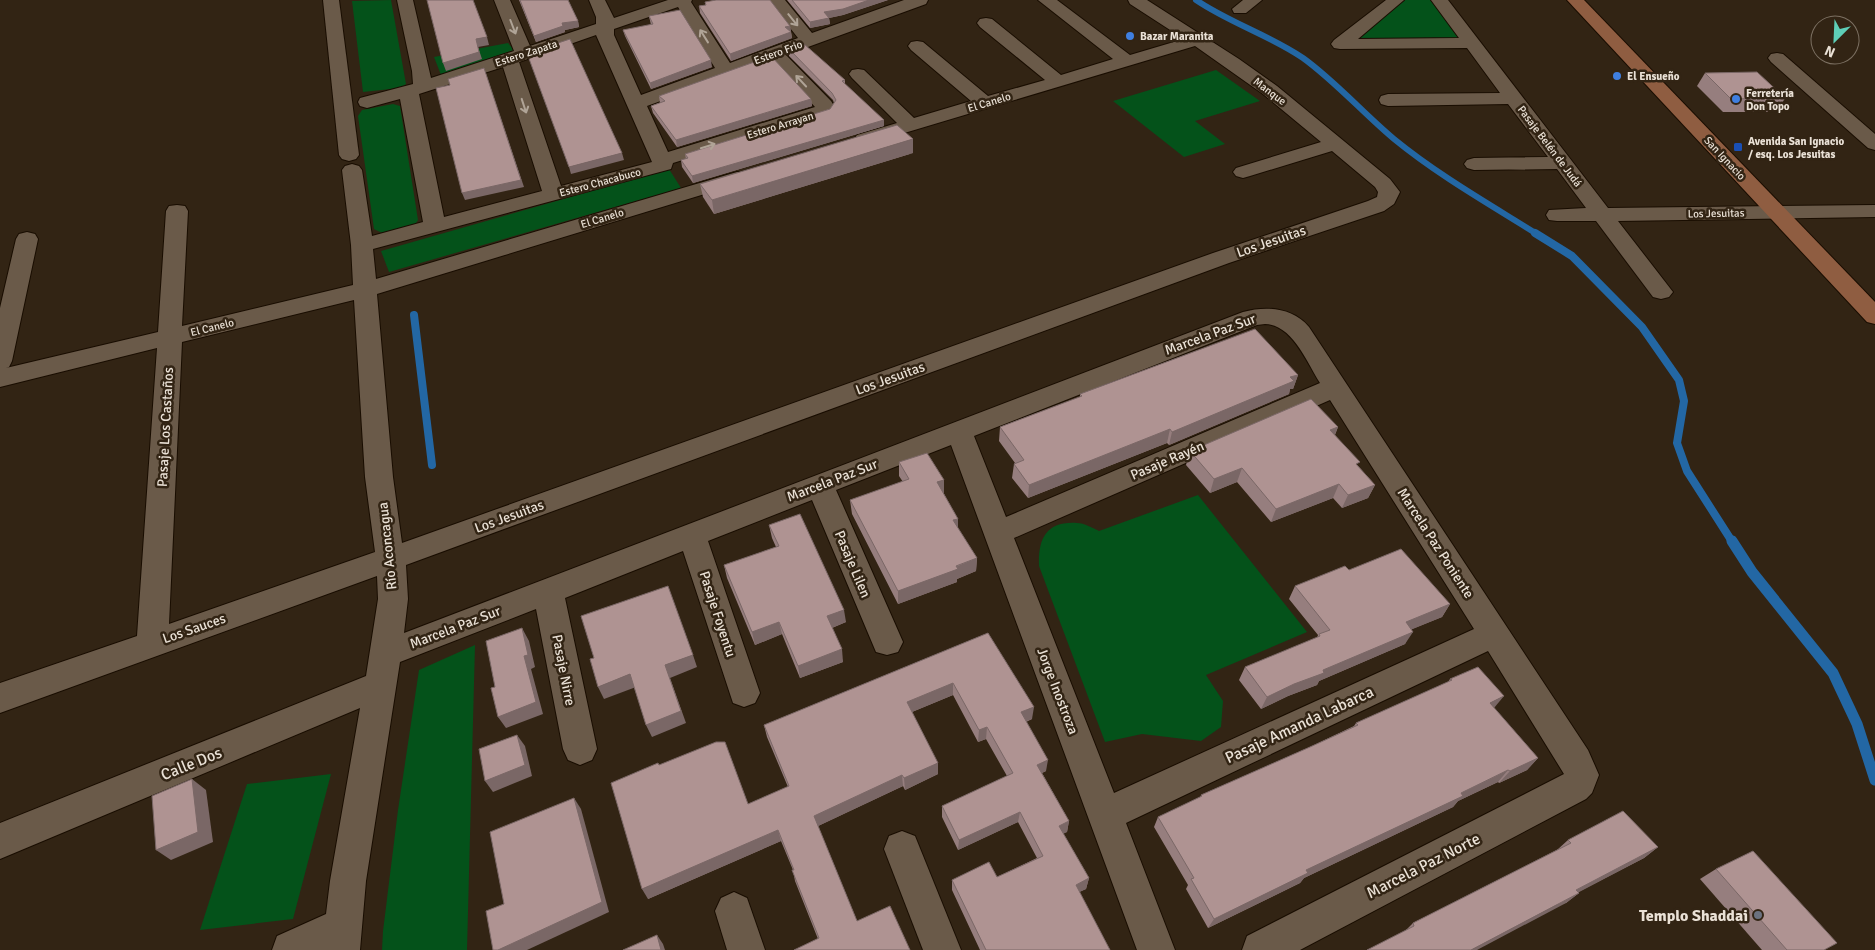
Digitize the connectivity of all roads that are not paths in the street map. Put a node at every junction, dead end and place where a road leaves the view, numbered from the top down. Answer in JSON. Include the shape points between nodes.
{"nodes":[{"id":1,"x":330,"y":0,"type":"edge"},
{"id":2,"x":405,"y":0,"type":"edge"},
{"id":3,"x":502,"y":0,"type":"edge"},
{"id":4,"x":597,"y":0,"type":"edge"},
{"id":5,"x":683,"y":0,"type":"edge"},
{"id":6,"x":776,"y":0,"type":"edge"},
{"id":7,"x":1046,"y":0,"type":"edge"},
{"id":8,"x":1136,"y":0,"type":"edge"},
{"id":9,"x":1396,"y":0,"type":"edge"},
{"id":10,"x":1439,"y":0,"type":"edge"},
{"id":11,"x":1575,"y":0,"type":"edge"},
{"id":12,"x":915,"y":1,"type":"edge"},
{"id":13,"x":986,"y":23,"type":"dead end"},
{"id":14,"x":604,"y":27,"type":"junction"},
{"id":15,"x":809,"y":40,"type":"junction"},
{"id":16,"x":1198,"y":40,"type":"junction"},
{"id":17,"x":1471,"y":43,"type":"junction"},
{"id":18,"x":917,"y":46,"type":"dead end"},
{"id":19,"x":775,"y":53,"type":"junction"},
{"id":20,"x":516,"y":57,"type":"junction"},
{"id":21,"x":1777,"y":58,"type":"dead end"},
{"id":22,"x":1127,"y":60,"type":"junction"},
{"id":23,"x":726,"y":70,"type":"junction"},
{"id":24,"x":858,"y":74,"type":"dead end"},
{"id":25,"x":1058,"y":81,"type":"junction"},
{"id":26,"x":416,"y":89,"type":"junction"},
{"id":27,"x":1513,"y":98,"type":"junction"},
{"id":28,"x":1388,"y":100,"type":"dead end"},
{"id":29,"x":367,"y":102,"type":"dead end"},
{"id":30,"x":984,"y":103,"type":"junction"},
{"id":31,"x":636,"y":104,"type":"junction"},
{"id":32,"x":910,"y":125,"type":"junction"},
{"id":33,"x":1336,"y":144,"type":"junction"},
{"id":34,"x":1875,"y":144,"type":"edge"},
{"id":35,"x":846,"y":145,"type":"edge"},
{"id":36,"x":662,"y":160,"type":"junction"},
{"id":37,"x":1563,"y":163,"type":"junction"},
{"id":38,"x":1474,"y":164,"type":"dead end"},
{"id":39,"x":1243,"y":172,"type":"dead end"},
{"id":40,"x":754,"y":173,"type":"edge"},
{"id":41,"x":553,"y":194,"type":"junction"},
{"id":42,"x":1389,"y":196,"type":"joint"},
{"id":43,"x":177,"y":211,"type":"dead end"},
{"id":44,"x":1875,"y":211,"type":"edge"},
{"id":45,"x":1776,"y":212,"type":"junction"},
{"id":46,"x":1602,"y":214,"type":"junction"},
{"id":47,"x":1557,"y":215,"type":"dead end"},
{"id":48,"x":435,"y":226,"type":"junction"},
{"id":49,"x":27,"y":239,"type":"dead end"},
{"id":50,"x":362,"y":245,"type":"junction"},
{"id":51,"x":364,"y":290,"type":"junction"},
{"id":52,"x":1661,"y":292,"type":"dead end"},
{"id":53,"x":1875,"y":316,"type":"edge"},
{"id":54,"x":1280,"y":318,"type":"joint"},
{"id":55,"x":170,"y":337,"type":"junction"},
{"id":56,"x":0,"y":361,"type":"edge"},
{"id":57,"x":0,"y":378,"type":"edge"},
{"id":58,"x":1335,"y":387,"type":"junction"},
{"id":59,"x":959,"y":431,"type":"junction"},
{"id":60,"x":820,"y":485,"type":"junction"},
{"id":61,"x":998,"y":533,"type":"junction"},
{"id":62,"x":692,"y":535,"type":"junction"},
{"id":63,"x":389,"y":560,"type":"junction"},
{"id":64,"x":548,"y":591,"type":"junction"},
{"id":65,"x":1494,"y":634,"type":"junction"},
{"id":66,"x":887,"y":642,"type":"dead end"},
{"id":67,"x":152,"y":643,"type":"junction"},
{"id":68,"x":384,"y":669,"type":"junction"},
{"id":69,"x":744,"y":693,"type":"dead end"},
{"id":70,"x":0,"y":698,"type":"edge"},
{"id":71,"x":580,"y":749,"type":"dead end"},
{"id":72,"x":1582,"y":777,"type":"joint"},
{"id":73,"x":1105,"y":815,"type":"junction"},
{"id":74,"x":0,"y":841,"type":"edge"},
{"id":75,"x":902,"y":849,"type":"dead end"},
{"id":76,"x":734,"y":911,"type":"dead end"},
{"id":77,"x":342,"y":938,"type":"edge"},
{"id":78,"x":291,"y":950,"type":"edge"},
{"id":79,"x":746,"y":950,"type":"edge"},
{"id":80,"x":942,"y":950,"type":"edge"},
{"id":81,"x":1156,"y":950,"type":"edge"},
{"id":82,"x":1261,"y":950,"type":"edge"}],
"edges":[{"from":1,"to":50,"type":"street","name":"Río Aconcagua"},
{"from":2,"to":26,"type":"street","via":[[421,71]]},
{"from":3,"to":20,"type":"street","one_way":true},
{"from":4,"to":14,"type":"street","via":[[605,17]]},
{"from":5,"to":14,"type":"street","name":"Estero Zapata"},
{"from":23,"to":5,"type":"street","one_way":true},
{"from":6,"to":15,"type":"street","one_way":true},
{"from":7,"to":22,"type":"street"},
{"from":8,"to":16,"type":"street","name":"Manque"},
{"from":9,"to":17,"type":"street","via":[[1340,44]]},
{"from":10,"to":17,"type":"street","name":"Pasaje Belén de Judá"},
{"from":11,"to":45,"type":"main road","name":"San Ignacio"},
{"from":12,"to":15,"type":"street","name":"Estero Frio"},
{"from":13,"to":25,"type":"street"},
{"from":14,"to":20,"type":"street","name":"Estero Zapata"},
{"from":14,"to":31,"type":"street"},
{"from":15,"to":19,"type":"street","name":"Estero Frio"},
{"from":16,"to":22,"type":"street","name":"El Canelo"},
{"from":16,"to":33,"type":"street","name":"Manque","via":[[1270,90]]},
{"from":17,"to":27,"type":"street","name":"Pasaje Belén de Judá"},
{"from":18,"to":30,"type":"street"},
{"from":19,"to":23,"type":"street","name":"Estero Frio"},
{"from":36,"to":19,"type":"street","name":"Estero Arrayan","one_way":true,"via":[[822,112],[824,105]]},
{"from":20,"to":26,"type":"street","name":"Estero Zapata"},
{"from":20,"to":41,"type":"street","one_way":true},
{"from":21,"to":34,"type":"street"},
{"from":22,"to":25,"type":"street","name":"El Canelo"},
{"from":23,"to":31,"type":"street","name":"Estero Frio"},
{"from":24,"to":32,"type":"street"},
{"from":25,"to":30,"type":"street","name":"El Canelo"},
{"from":26,"to":29,"type":"street","name":"Estero Zapata"},
{"from":26,"to":48,"type":"street","via":[[411,110]]},
{"from":27,"to":28,"type":"street"},
{"from":27,"to":37,"type":"street","name":"Pasaje Belén de Judá"},
{"from":30,"to":32,"type":"street","name":"El Canelo"},
{"from":31,"to":36,"type":"street"},
{"from":32,"to":35,"type":"street","name":"El Canelo"},
{"from":33,"to":39,"type":"street"},
{"from":33,"to":42,"type":"street","name":"Manque","via":[[1383,183]]},
{"from":36,"to":41,"type":"street","name":"Estero Chacabuco","via":[[664,165]]},
{"from":37,"to":38,"type":"street"},
{"from":37,"to":46,"type":"street","name":"Pasaje Belén de Judá"},
{"from":40,"to":51,"type":"street","name":"El Canelo"},
{"from":41,"to":48,"type":"street","name":"Estero Chacabuco"},
{"from":42,"to":63,"type":"street","name":"Los Jesuitas","via":[[1383,204],[1221,258]]},
{"from":43,"to":55,"type":"street","name":"Pasaje Los Castaños"},
{"from":44,"to":45,"type":"street","name":"Los Jesuitas"},
{"from":45,"to":46,"type":"street","name":"Los Jesuitas"},
{"from":45,"to":53,"type":"main road","name":"San Ignacio"},
{"from":46,"to":47,"type":"street","name":"Los Jesuitas"},
{"from":46,"to":52,"type":"street","name":"Pasaje Belén de Judá"},
{"from":48,"to":50,"type":"street","name":"Estero Chacabuco"},
{"from":49,"to":56,"type":"street"},
{"from":50,"to":51,"type":"street","name":"Río Aconcagua"},
{"from":51,"to":55,"type":"street","name":"El Canelo"},
{"from":51,"to":63,"type":"street","name":"Río Aconcagua"},
{"from":54,"to":58,"type":"street","name":"Marcela Paz Poniente","via":[[1296,327]]},
{"from":54,"to":59,"type":"street","name":"Marcela Paz Sur","via":[[1260,315],[1251,318]]},
{"from":55,"to":57,"type":"street","name":"El Canelo"},
{"from":55,"to":67,"type":"street","name":"Pasaje Los Castaños"},
{"from":58,"to":61,"type":"street","name":"Pasaje Rayén"},
{"from":58,"to":65,"type":"street","name":"Marcela Paz Poniente"},
{"from":59,"to":60,"type":"street","name":"Marcela Paz Sur"},
{"from":59,"to":61,"type":"street","name":"Jorge Inostroza"},
{"from":60,"to":62,"type":"street","name":"Marcela Paz Sur"},
{"from":60,"to":66,"type":"street","name":"Pasaje Lilen"},
{"from":61,"to":73,"type":"street","name":"Jorge Inostroza"},
{"from":62,"to":64,"type":"street","name":"Marcela Paz Sur"},
{"from":62,"to":69,"type":"street","name":"Pasaje Foyentu"},
{"from":63,"to":67,"type":"street","name":"Los Sauces"},
{"from":63,"to":68,"type":"street","name":"Río Aconcagua","via":[[393,599]]},
{"from":64,"to":68,"type":"street","name":"Marcela Paz Sur"},
{"from":64,"to":71,"type":"street","name":"Pasaje Nirre"},
{"from":65,"to":72,"type":"street","name":"Marcela Paz Poniente","via":[[1576,761]]},
{"from":65,"to":73,"type":"street","name":"Pasaje Amanda Labarca"},
{"from":67,"to":70,"type":"street","name":"Los Sauces"},
{"from":68,"to":74,"type":"street","name":"Calle Dos"},
{"from":68,"to":77,"type":"street","name":"Río Aconcagua","via":[[348,882]]},
{"from":72,"to":82,"type":"street","name":"Marcela Paz Norte","via":[[1580,784]]},
{"from":73,"to":81,"type":"street","name":"Jorge Inostroza"},
{"from":75,"to":80,"type":"street"},
{"from":76,"to":79,"type":"street"},
{"from":77,"to":78,"type":"street"}]}
